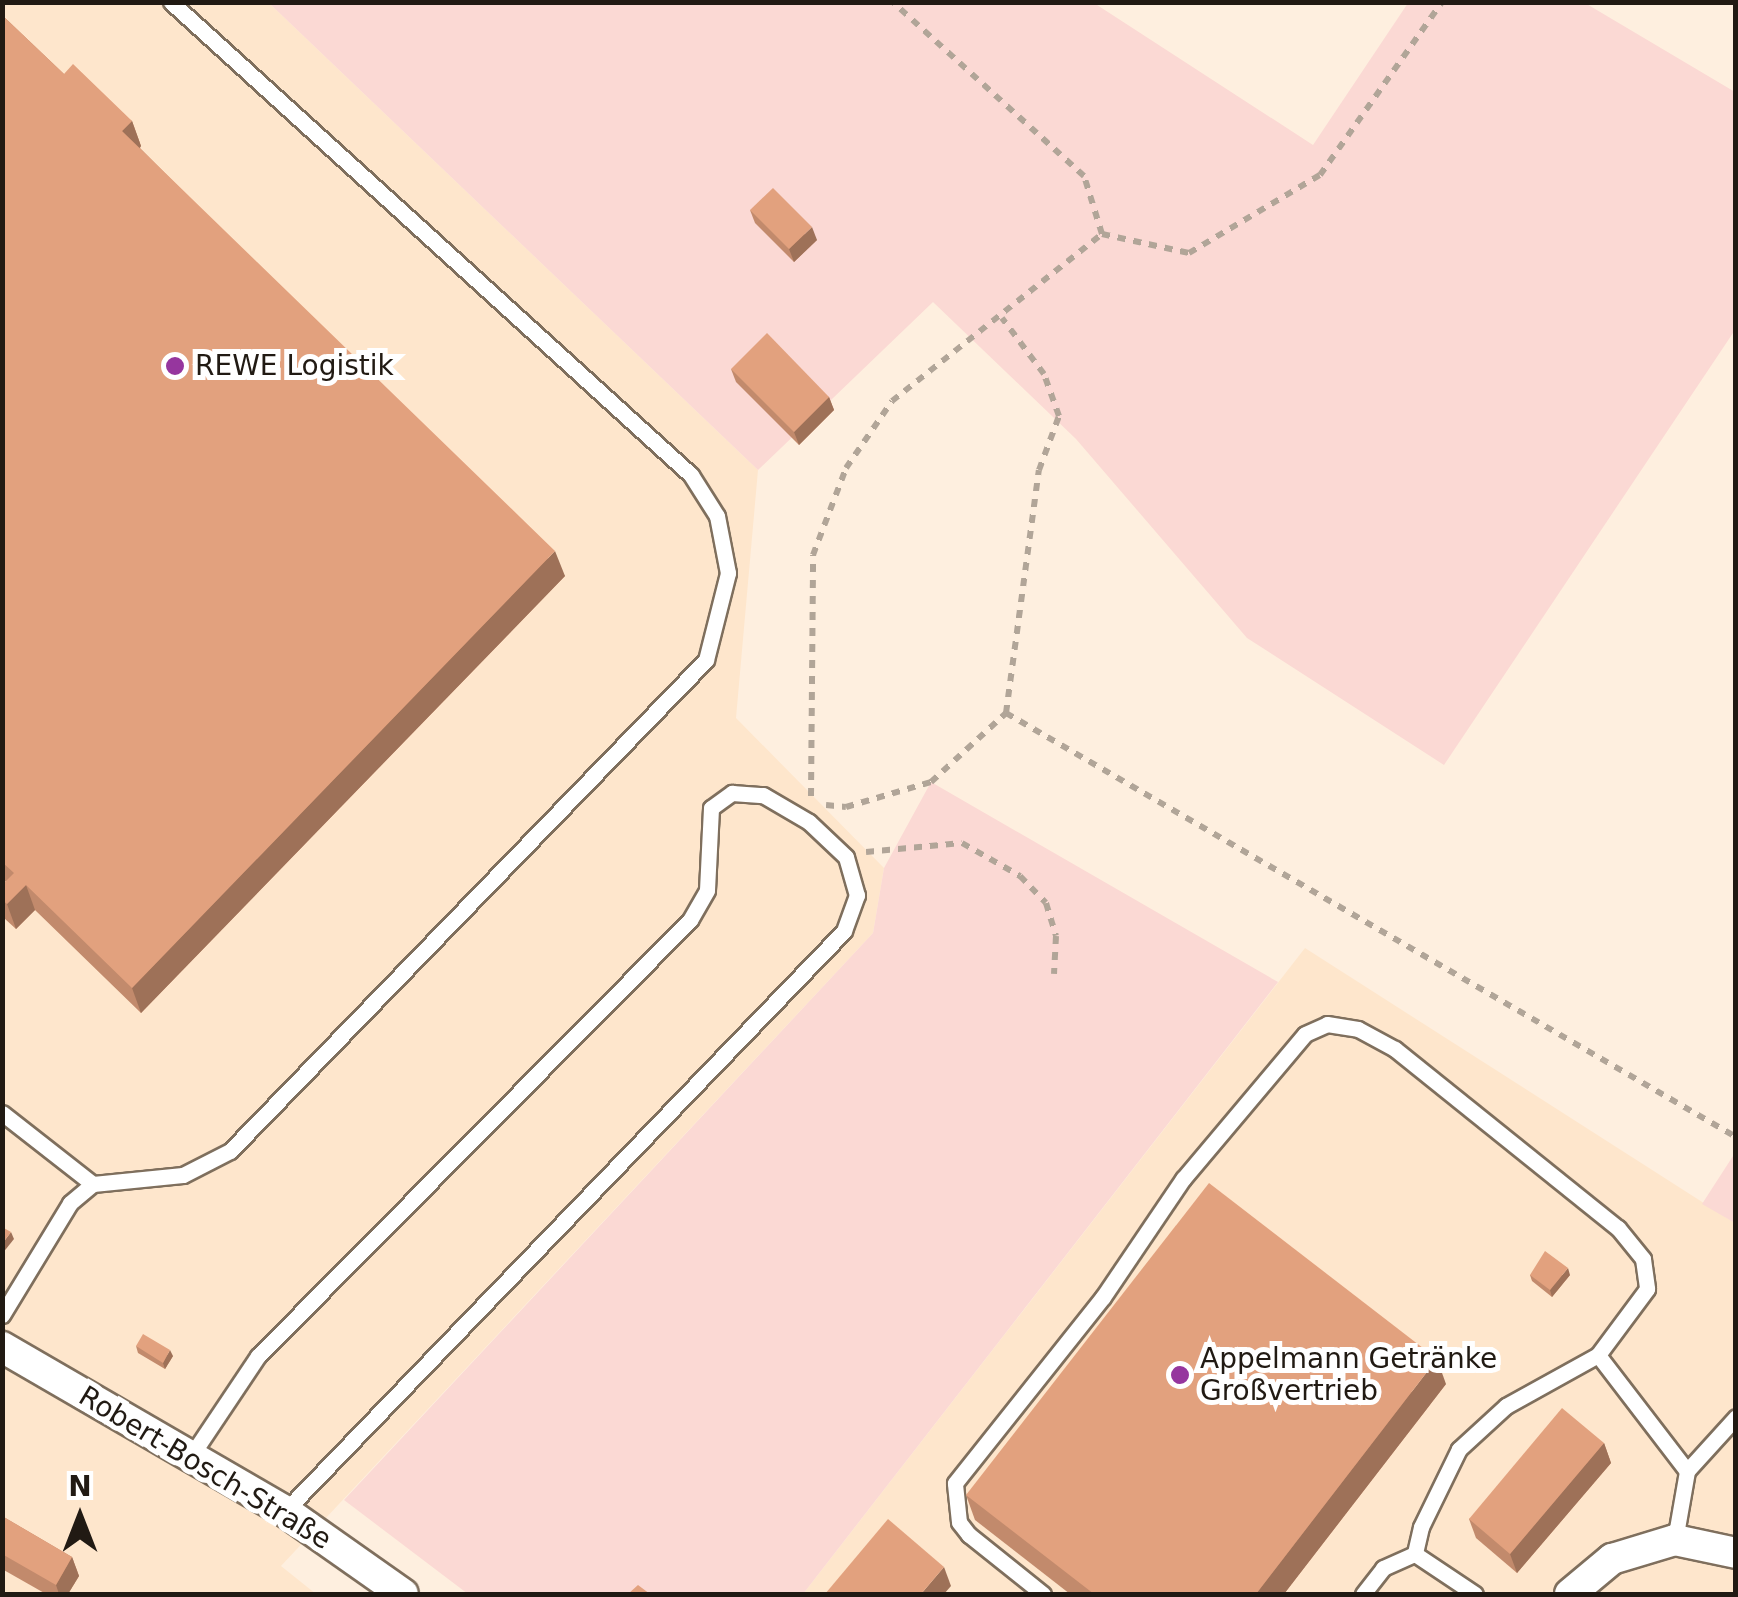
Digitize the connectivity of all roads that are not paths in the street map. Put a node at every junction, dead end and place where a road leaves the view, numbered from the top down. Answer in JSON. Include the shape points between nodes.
{"nodes":[{"id":1,"x":171,"y":2,"type":"edge"},
{"id":2,"x":2,"y":1113,"type":"edge"},
{"id":3,"x":93,"y":1184,"type":"junction"},
{"id":4,"x":2,"y":1315,"type":"edge"},
{"id":5,"x":2,"y":1347,"type":"edge"},
{"id":6,"x":1598,"y":1356,"type":"junction"},
{"id":7,"x":1736,"y":1418,"type":"edge"},
{"id":8,"x":191,"y":1456,"type":"junction"},
{"id":9,"x":1686,"y":1471,"type":"junction"},
{"id":10,"x":285,"y":1511,"type":"junction"},
{"id":11,"x":1675,"y":1540,"type":"junction"},
{"id":12,"x":1736,"y":1552,"type":"edge"},
{"id":13,"x":1415,"y":1554,"type":"junction"},
{"id":14,"x":403,"y":1594,"type":"edge"},
{"id":15,"x":1043,"y":1594,"type":"edge"},
{"id":16,"x":1363,"y":1594,"type":"edge"},
{"id":17,"x":1475,"y":1594,"type":"edge"},
{"id":18,"x":1570,"y":1594,"type":"edge"}],
"edges":[{"from":1,"to":3,"type":"lane","via":[[691,475],[717,516],[728,573],[706,660],[230,1151],[183,1175]]},
{"from":2,"to":3,"type":"lane"},
{"from":3,"to":4,"type":"lane","via":[[70,1203]]},
{"from":5,"to":8,"type":"street","name":"Robert-Bosch-Straße"},
{"from":6,"to":9,"type":"lane"},
{"from":6,"to":13,"type":"lane","via":[[1506,1406],[1459,1448]]},
{"from":6,"to":15,"type":"lane","via":[[1647,1290],[1643,1259],[1618,1228],[1395,1049],[1358,1029],[1327,1024],[1305,1034],[1183,1178],[1103,1297],[955,1484],[959,1522],[969,1536]]},
{"from":7,"to":9,"type":"lane"},
{"from":8,"to":10,"type":"street","name":"Robert-Bosch-Straße"},
{"from":8,"to":10,"type":"lane","via":[[258,1356],[690,920],[706,890],[711,808],[732,793],[763,795],[808,822],[846,857],[857,894],[844,931]]},
{"from":9,"to":11,"type":"lane"},
{"from":10,"to":14,"type":"street","name":"Robert-Bosch-Straße"},
{"from":11,"to":12,"type":"street"},
{"from":11,"to":18,"type":"street","via":[[1612,1559]]},
{"from":13,"to":16,"type":"lane","via":[[1383,1568]]},
{"from":13,"to":17,"type":"lane"}]}
